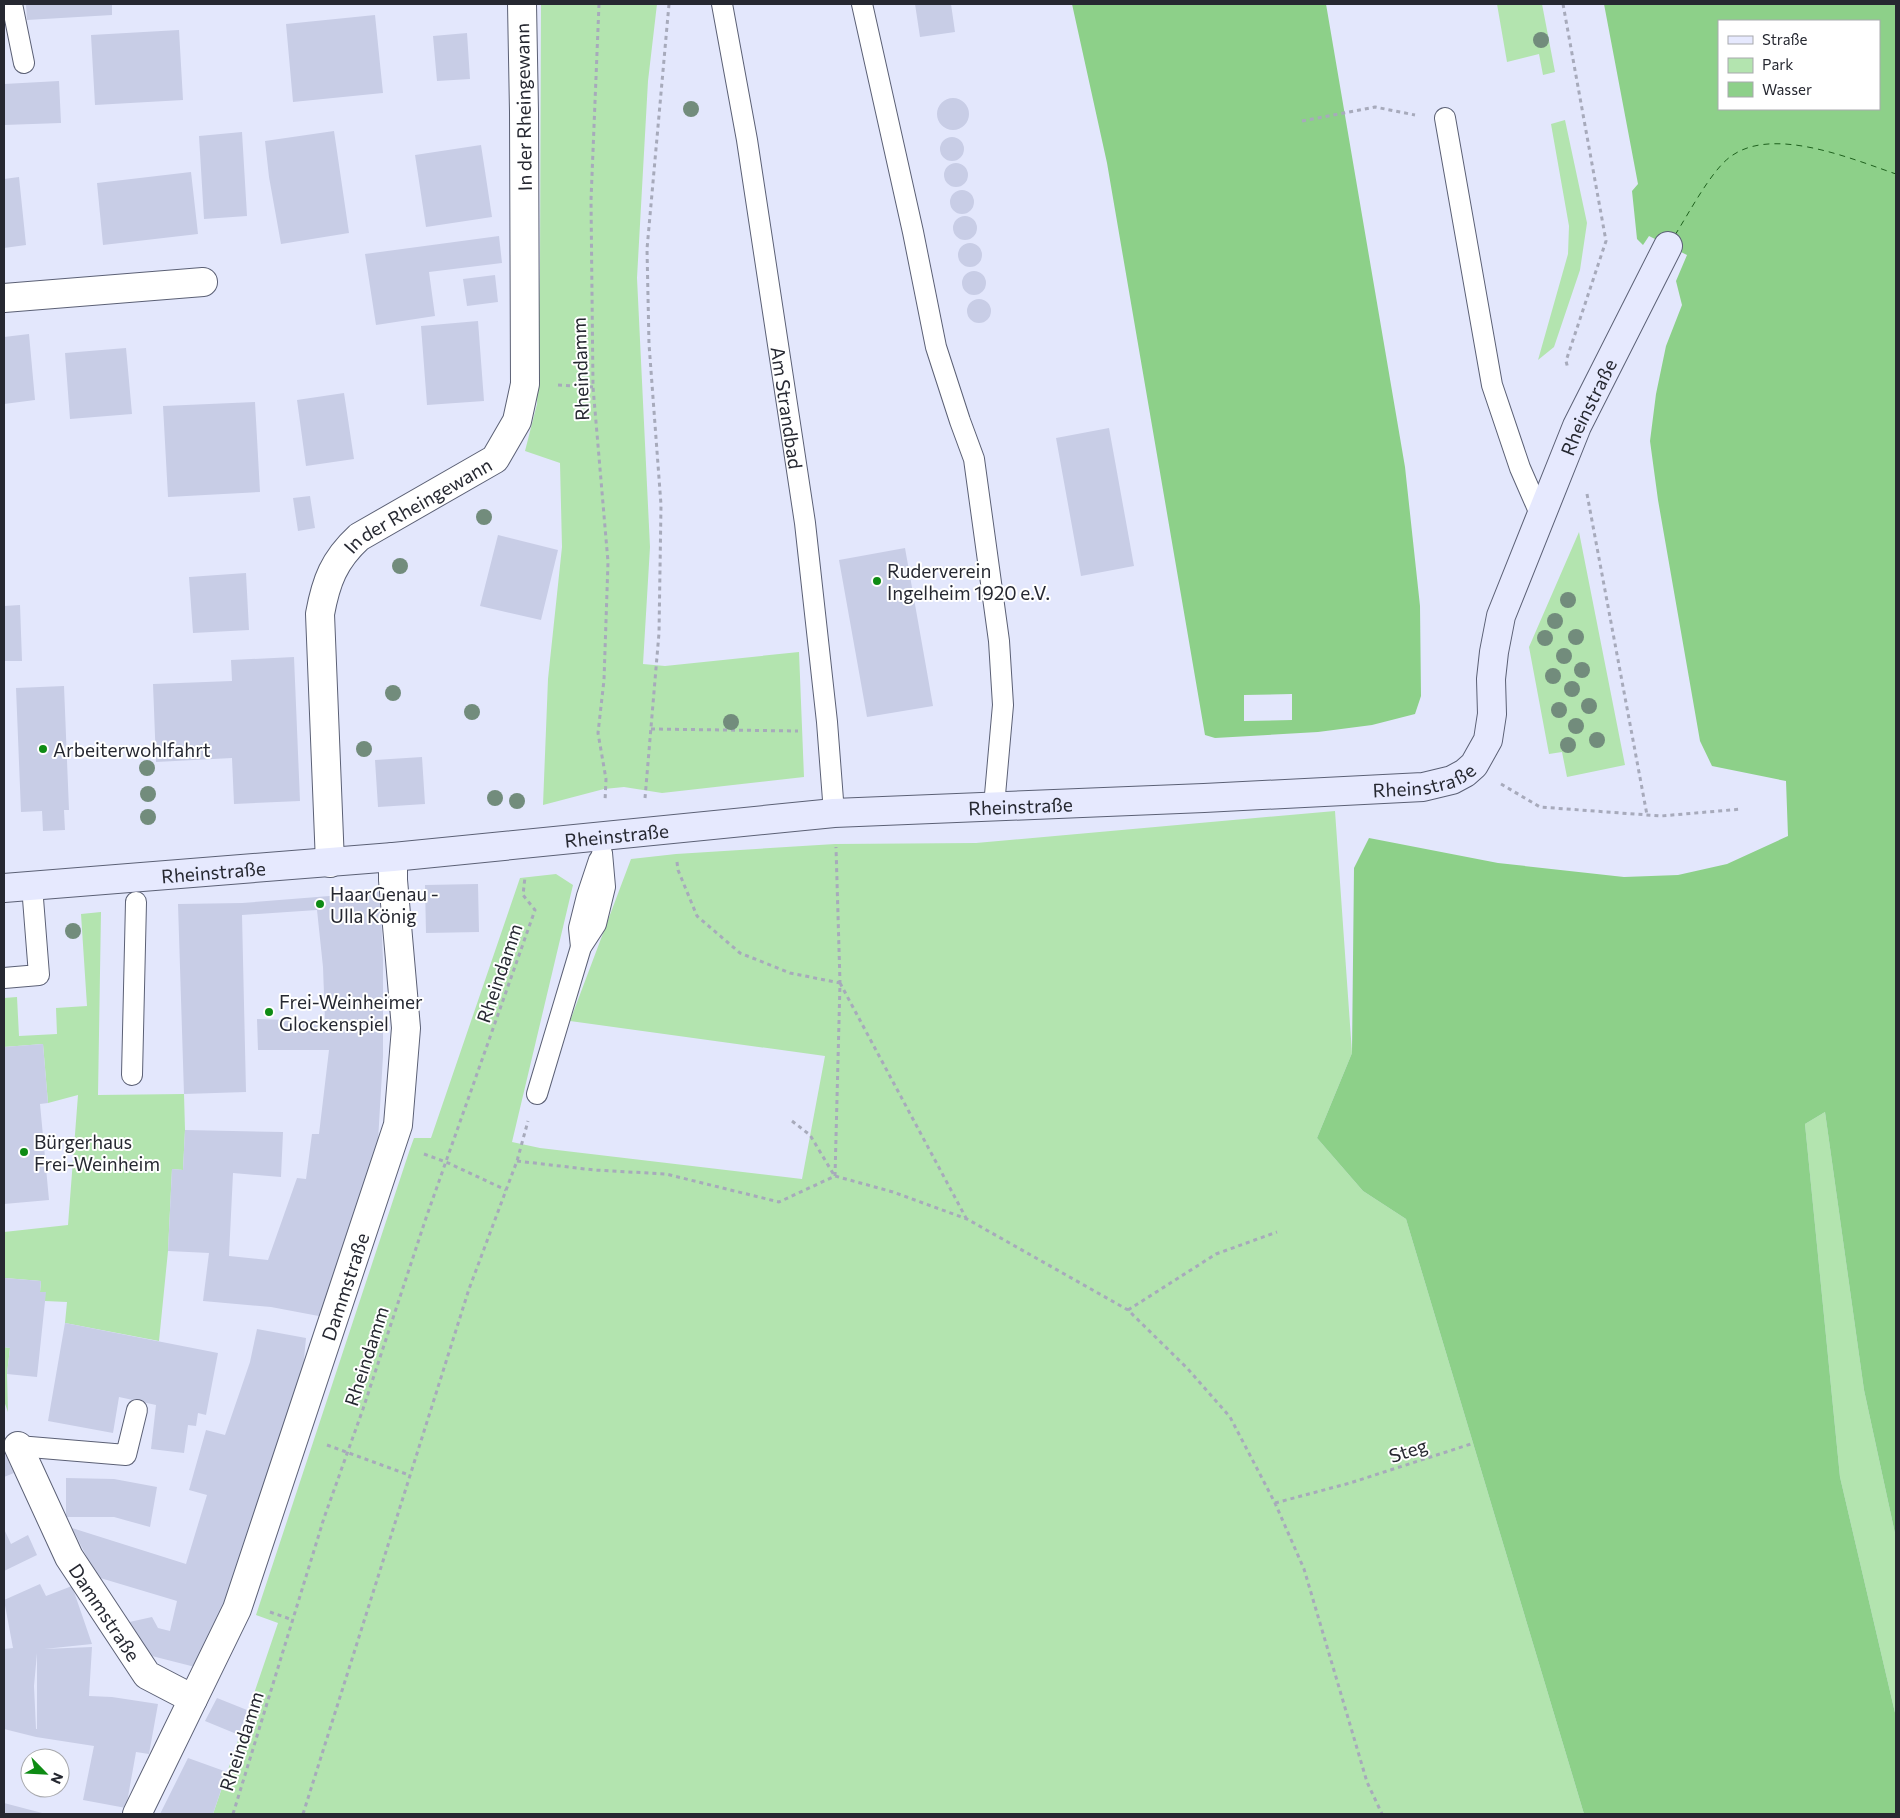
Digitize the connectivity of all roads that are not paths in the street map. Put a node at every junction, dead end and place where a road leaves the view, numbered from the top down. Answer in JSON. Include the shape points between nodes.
{"nodes":[{"id":1,"x":12,"y":4,"type":"edge"},
{"id":2,"x":522,"y":4,"type":"edge"},
{"id":3,"x":722,"y":4,"type":"edge"},
{"id":4,"x":862,"y":4,"type":"edge"},
{"id":5,"x":24,"y":63,"type":"dead end"},
{"id":6,"x":1445,"y":118,"type":"road end"},
{"id":7,"x":1668,"y":246,"type":"dead end"},
{"id":8,"x":203,"y":282,"type":"dead end"},
{"id":9,"x":4,"y":298,"type":"edge"},
{"id":10,"x":1540,"y":516,"type":"junction"},
{"id":11,"x":994,"y":806,"type":"junction"},
{"id":12,"x":834,"y":813,"type":"junction"},
{"id":13,"x":603,"y":844,"type":"junction"},
{"id":14,"x":393,"y":858,"type":"junction"},
{"id":15,"x":330,"y":863,"type":"junction"},
{"id":16,"x":32,"y":886,"type":"junction"},
{"id":17,"x":4,"y":888,"type":"edge"},
{"id":18,"x":136,"y":902,"type":"dead end"},
{"id":19,"x":4,"y":978,"type":"edge"},
{"id":20,"x":132,"y":1076,"type":"dead end"},
{"id":21,"x":537,"y":1094,"type":"road end"},
{"id":22,"x":137,"y":1410,"type":"dead end"},
{"id":23,"x":18,"y":1446,"type":"joint"},
{"id":24,"x":193,"y":1699,"type":"junction"},
{"id":25,"x":137,"y":1814,"type":"edge"}],
"edges":[{"from":1,"to":5,"type":"lane"},
{"from":2,"to":15,"type":"street","name":"In der Rheingewann","via":[[525,384],[517,421],[495,459],[359,537],[344,551],[324,592],[320,614]]},
{"from":3,"to":12,"type":"lane","name":"Am Strandbad","via":[[747,140],[805,523]]},
{"from":4,"to":11,"type":"lane","via":[[914,232],[936,347],[974,459],[999,642],[1002,696]]},
{"from":6,"to":10,"type":"lane","via":[[1492,385]]},
{"from":7,"to":10,"type":"street","name":"Rheinstraße","via":[[1576,426]]},
{"from":8,"to":9,"type":"street"},
{"from":10,"to":11,"type":"street","name":"Rheinstraße","via":[[1501,616],[1494,652],[1488,740],[1474,765],[1452,780],[1423,787]]},
{"from":11,"to":12,"type":"street","name":"Rheinstraße"},
{"from":12,"to":13,"type":"street","name":"Rheinstraße","via":[[659,830]]},
{"from":13,"to":14,"type":"street","name":"Rheinstraße"},
{"from":13,"to":21,"type":"lane","via":[[605,887],[596,924],[581,947]]},
{"from":14,"to":15,"type":"street","name":"Rheinstraße"},
{"from":14,"to":24,"type":"street","name":"Dammstraße","via":[[406,1028],[398,1125],[237,1609]]},
{"from":15,"to":16,"type":"street","name":"Rheinstraße"},
{"from":16,"to":17,"type":"street","name":"Rheinstraße"},
{"from":16,"to":19,"type":"lane","via":[[39,975]]},
{"from":18,"to":20,"type":"lane"},
{"from":22,"to":23,"type":"lane","via":[[126,1455]]},
{"from":23,"to":24,"type":"street","name":"Dammstraße","via":[[69,1556],[147,1675]]},
{"from":24,"to":25,"type":"street","name":"Dammstraße"}]}
